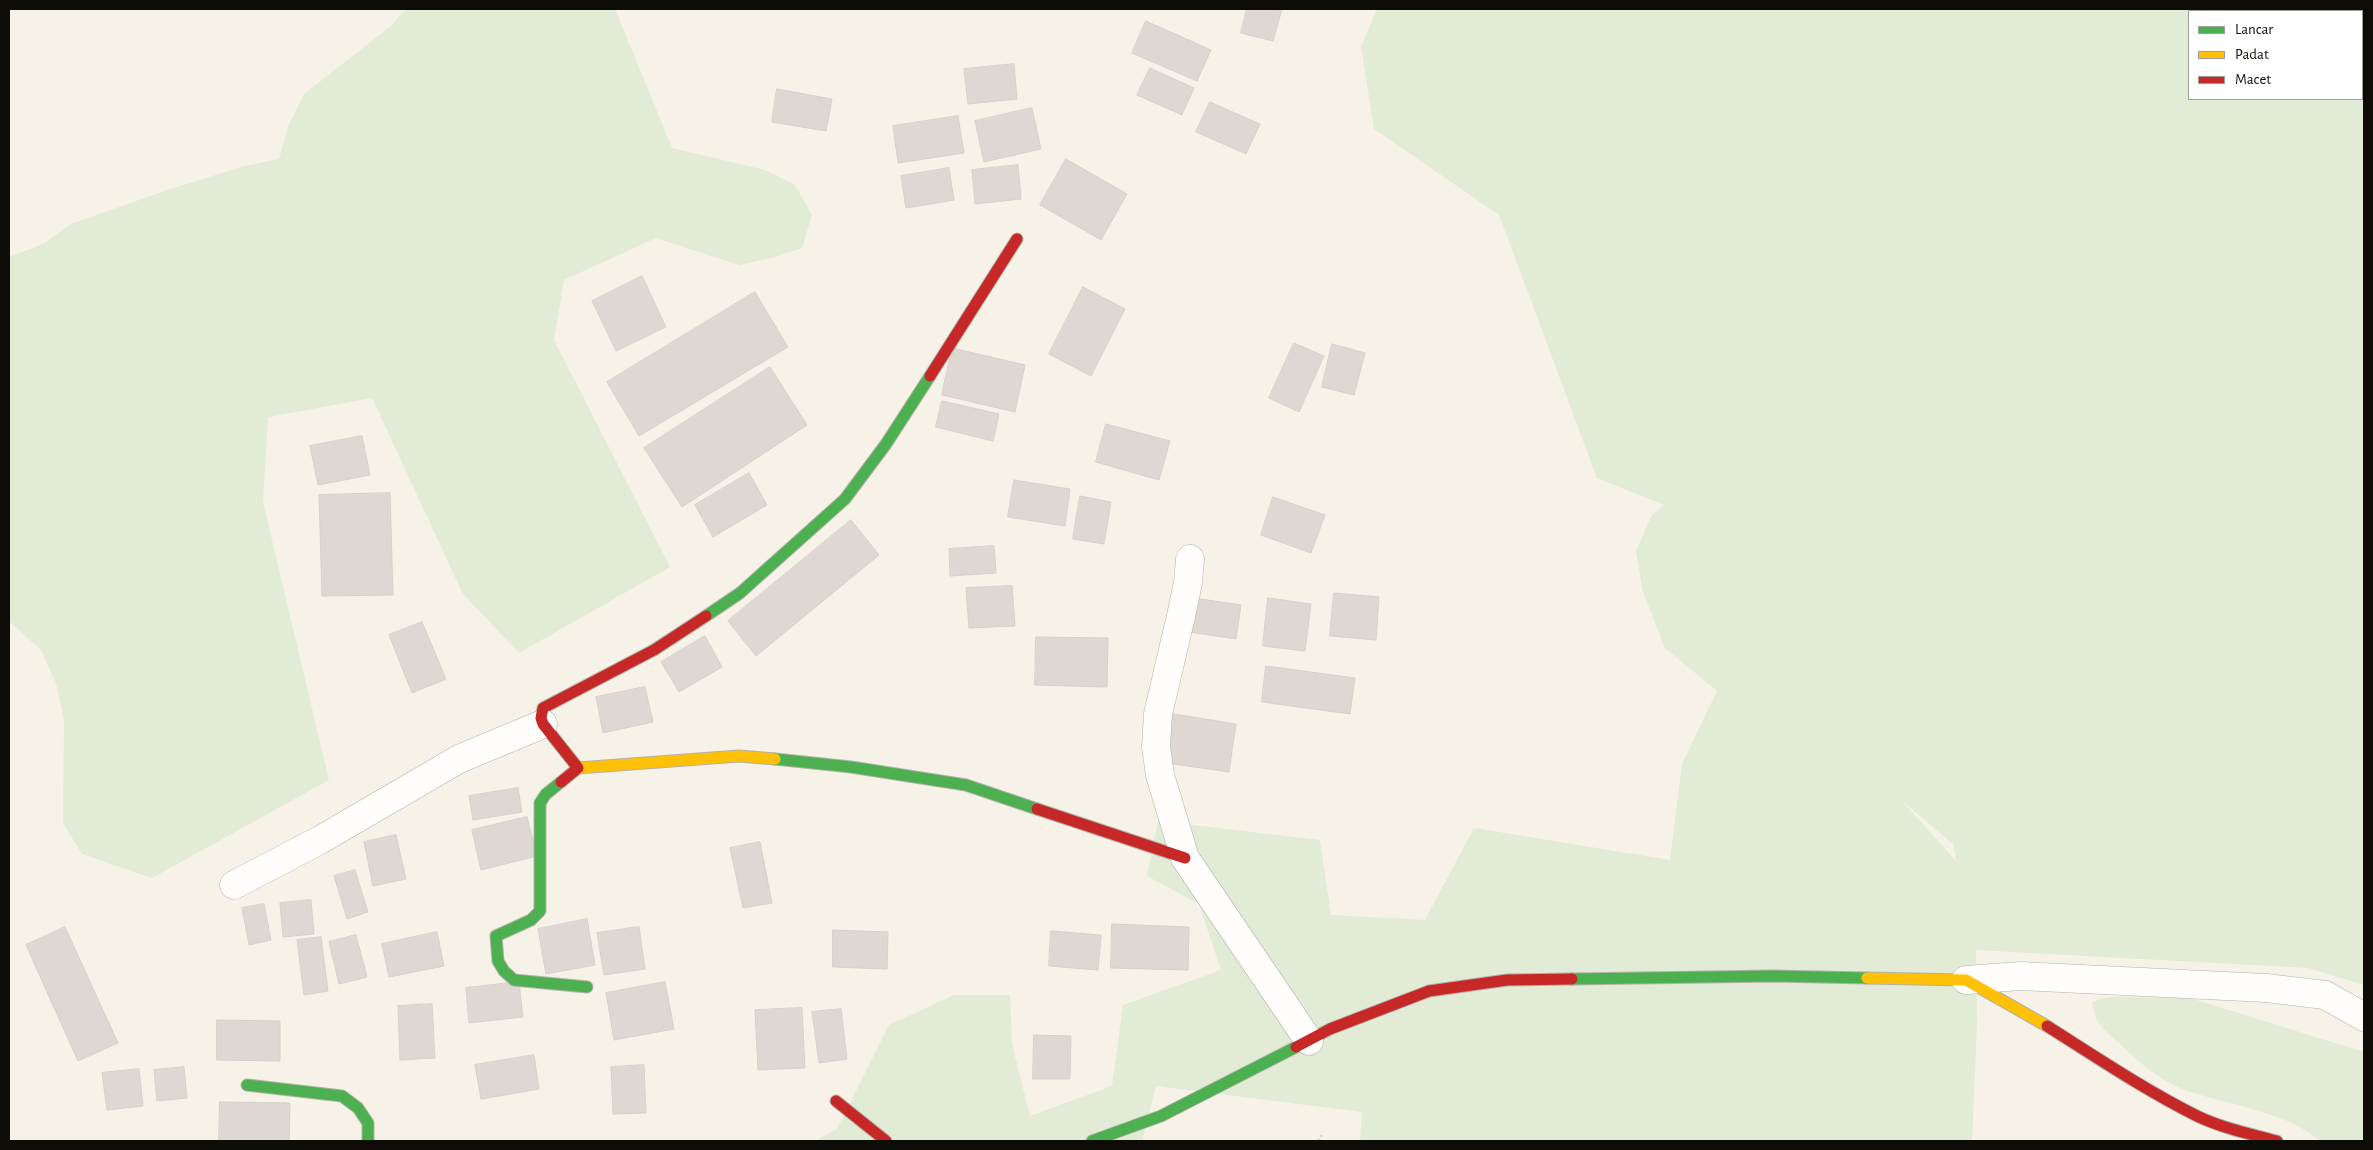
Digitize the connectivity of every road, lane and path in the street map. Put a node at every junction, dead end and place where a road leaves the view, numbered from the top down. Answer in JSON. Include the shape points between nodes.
{"nodes":[{"id":1,"x":1018,"y":239,"type":"dead end"},
{"id":2,"x":1190,"y":559,"type":"dead end"},
{"id":3,"x":543,"y":724,"type":"junction"},
{"id":4,"x":578,"y":768,"type":"junction"},
{"id":5,"x":1184,"y":858,"type":"junction"},
{"id":6,"x":234,"y":885,"type":"dead end"},
{"id":7,"x":1966,"y":980,"type":"junction"},
{"id":8,"x":587,"y":987,"type":"dead end"},
{"id":9,"x":2364,"y":1017,"type":"edge"},
{"id":10,"x":1309,"y":1041,"type":"junction"},
{"id":11,"x":247,"y":1085,"type":"dead end"},
{"id":12,"x":836,"y":1101,"type":"dead end"},
{"id":13,"x":1322,"y":1135,"type":"dead end"},
{"id":14,"x":368,"y":1141,"type":"edge"},
{"id":15,"x":886,"y":1141,"type":"edge"},
{"id":16,"x":1092,"y":1141,"type":"edge"},
{"id":17,"x":1318,"y":1141,"type":"edge"},
{"id":18,"x":2277,"y":1141,"type":"edge"}],
"edges":[{"from":1,"to":3,"type":"street","via":[[886,444],[845,499],[740,592],[654,650],[543,708],[540,718]]},
{"from":2,"to":5,"type":"street","via":[[1185,600],[1158,714],[1156,746],[1160,775]]},
{"from":3,"to":4,"type":"street"},
{"from":3,"to":6,"type":"street","via":[[459,759],[320,840]]},
{"from":4,"to":5,"type":"street","via":[[739,756],[851,767],[966,785]]},
{"from":4,"to":8,"type":"street","via":[[546,794],[540,803],[540,911],[531,920],[496,936],[495,951],[505,975],[514,980]]},
{"from":5,"to":10,"type":"street"},
{"from":7,"to":9,"type":"street","via":[[2020,976],[2266,988],[2326,995]]},
{"from":7,"to":10,"type":"street","via":[[1773,976],[1507,980],[1429,991],[1330,1029]]},
{"from":7,"to":18,"type":"street","via":[[2034,1018],[2140,1085],[2198,1116]]},
{"from":10,"to":16,"type":"street","via":[[1160,1116]]},
{"from":11,"to":14,"type":"street","via":[[342,1096],[358,1108],[368,1123]]},
{"from":12,"to":15,"type":"street"},
{"from":13,"to":17,"type":"path"}]}
